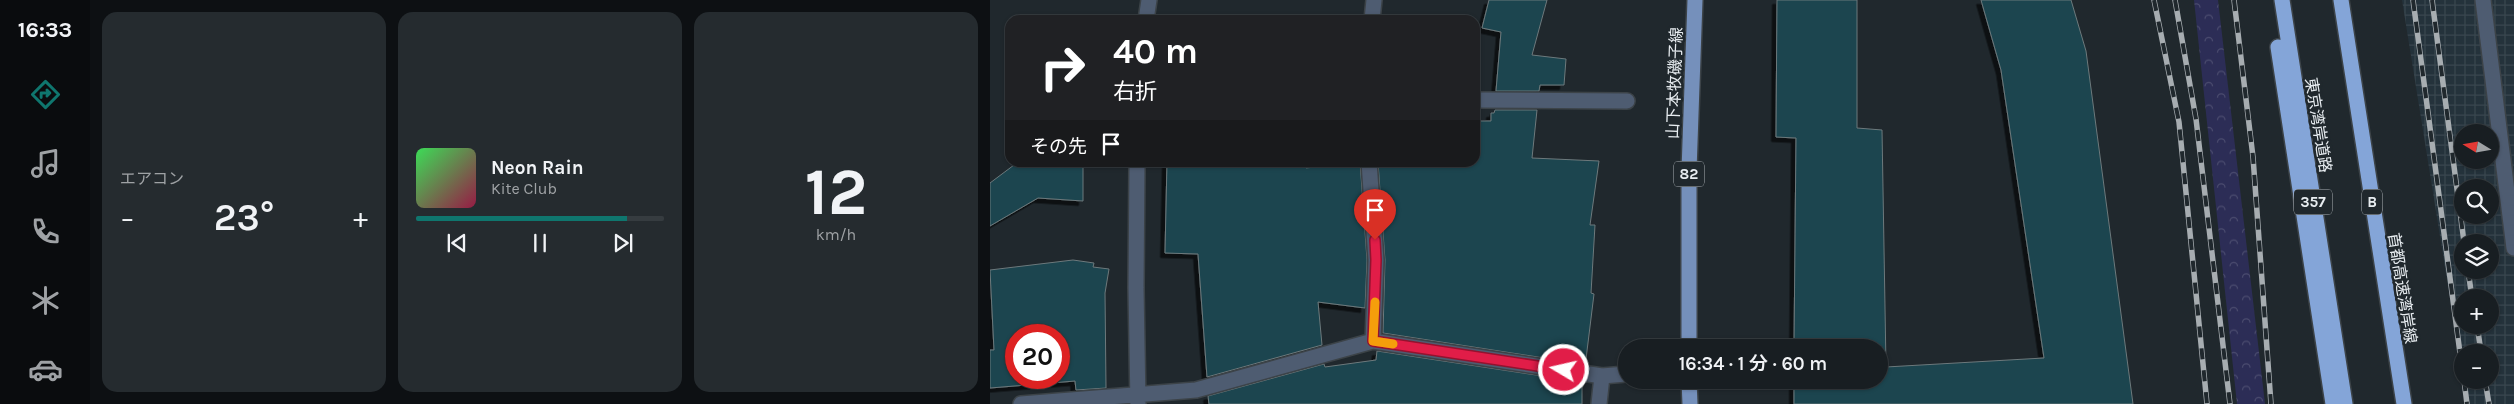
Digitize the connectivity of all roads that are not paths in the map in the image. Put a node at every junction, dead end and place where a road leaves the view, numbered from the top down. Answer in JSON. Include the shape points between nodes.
{"nodes":[{"id":1,"x":1149,"y":0,"type":"edge"},
{"id":2,"x":1374,"y":0,"type":"edge"},
{"id":3,"x":1694,"y":0,"type":"edge"},
{"id":4,"x":2271,"y":0,"type":"edge"},
{"id":5,"x":2282,"y":0,"type":"edge"},
{"id":6,"x":2332,"y":0,"type":"edge"},
{"id":7,"x":2341,"y":0,"type":"edge"},
{"id":8,"x":2483,"y":0,"type":"edge"},
{"id":9,"x":1147,"y":15,"type":"edge"},
{"id":10,"x":1372,"y":15,"type":"edge"},
{"id":11,"x":1480,"y":100,"type":"edge"},
{"id":12,"x":1628,"y":101,"type":"dead end"},
{"id":13,"x":1137,"y":167,"type":"edge"},
{"id":14,"x":1369,"y":167,"type":"edge"},
{"id":15,"x":2514,"y":248,"type":"edge"},
{"id":16,"x":1689,"y":339,"type":"edge"},
{"id":17,"x":1373,"y":341,"type":"junction"},
{"id":18,"x":1618,"y":375,"type":"edge"},
{"id":19,"x":1602,"y":376,"type":"junction"},
{"id":20,"x":1689,"y":389,"type":"edge"},
{"id":21,"x":1137,"y":399,"type":"edge"},
{"id":22,"x":1021,"y":404,"type":"edge"},
{"id":23,"x":1599,"y":404,"type":"edge"},
{"id":24,"x":1690,"y":404,"type":"edge"},
{"id":25,"x":2334,"y":404,"type":"edge"},
{"id":26,"x":2345,"y":404,"type":"edge"},
{"id":27,"x":2394,"y":404,"type":"edge"},
{"id":28,"x":2404,"y":404,"type":"edge"}],
"edges":[{"from":1,"to":9,"type":"street"},
{"from":2,"to":10,"type":"street"},
{"from":3,"to":16,"type":"main road","name":"山下本牧磯子線","number":"82"},
{"from":4,"to":25,"type":"highway"},
{"from":5,"to":26,"type":"highway","name":"東京湾岸道路","number":"357"},
{"from":6,"to":27,"type":"highway","name":"東京湾岸道路"},
{"from":7,"to":28,"type":"highway","name":"首都高速湾岸線","number":"B"},
{"from":8,"to":15,"type":"street"},
{"from":11,"to":12,"type":"street"},
{"from":13,"to":21,"type":"street"},
{"from":14,"to":17,"type":"street","via":[[1376,260]]},
{"from":17,"to":19,"type":"street"},
{"from":17,"to":21,"type":"street","via":[[1196,390]]},
{"from":18,"to":19,"type":"street"},
{"from":19,"to":23,"type":"street"},
{"from":20,"to":24,"type":"main road"},
{"from":21,"to":22,"type":"street"}]}
